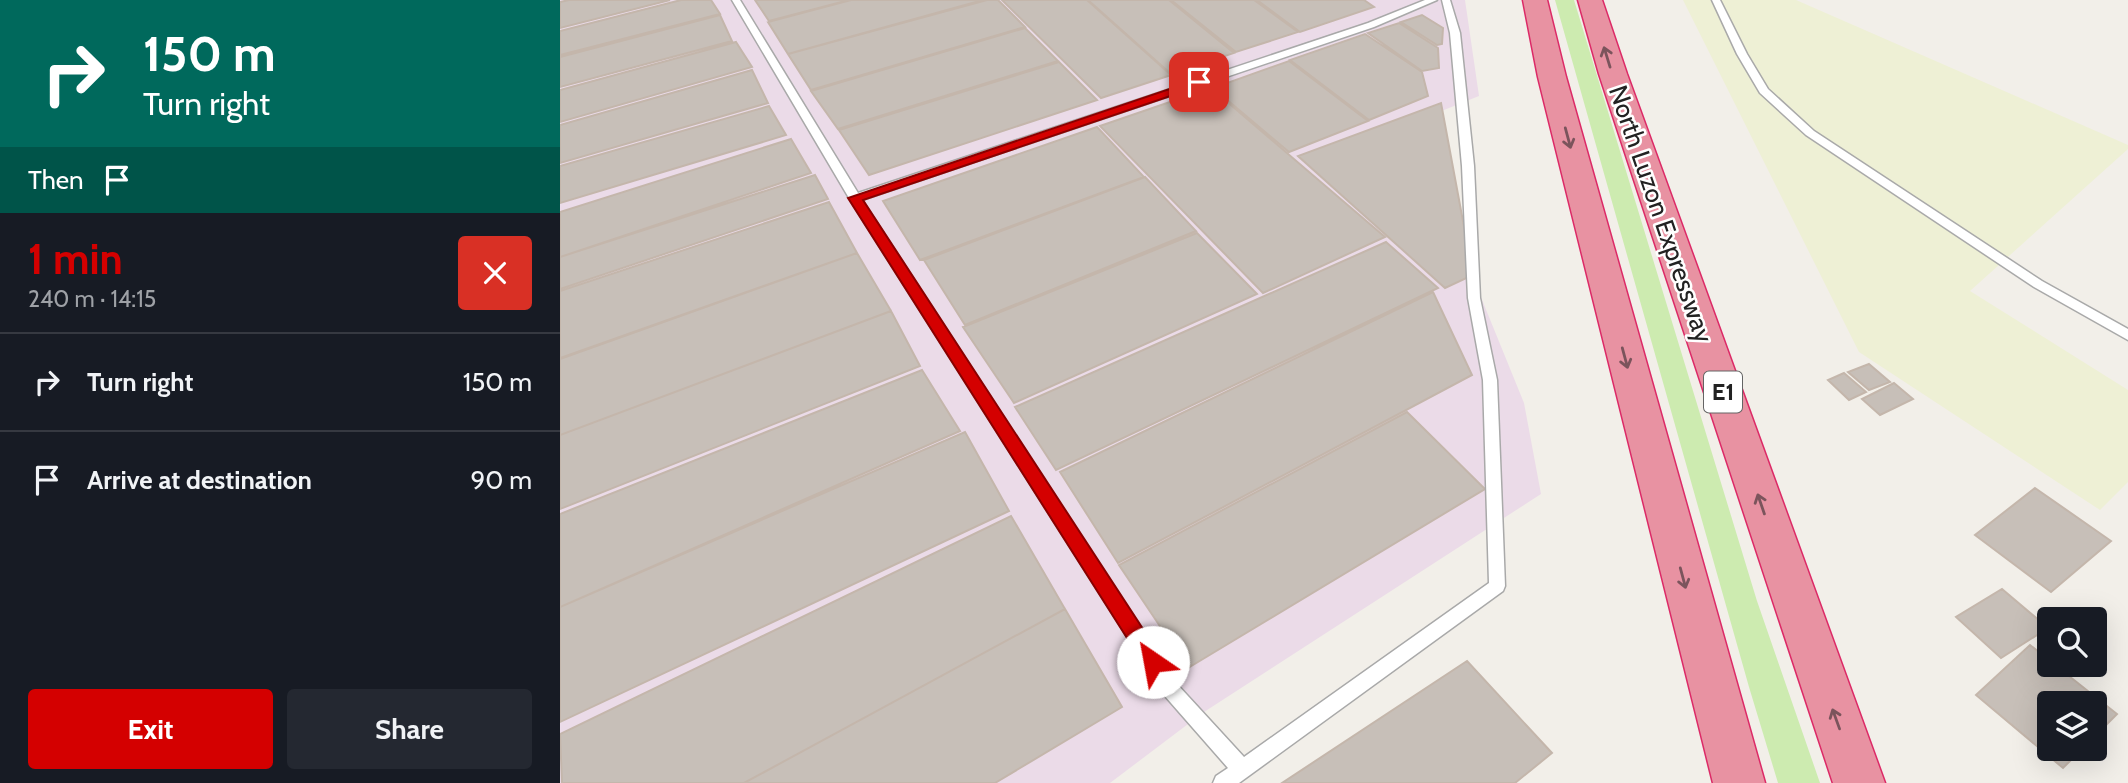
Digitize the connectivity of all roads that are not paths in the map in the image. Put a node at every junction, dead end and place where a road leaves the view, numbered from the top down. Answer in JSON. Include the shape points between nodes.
{"nodes":[{"id":1,"x":736,"y":0,"type":"edge"},
{"id":2,"x":1433,"y":0,"type":"edge"},
{"id":3,"x":1446,"y":0,"type":"edge"},
{"id":4,"x":1535,"y":0,"type":"edge"},
{"id":5,"x":1590,"y":0,"type":"edge"},
{"id":6,"x":1716,"y":0,"type":"edge"},
{"id":7,"x":855,"y":198,"type":"junction"},
{"id":8,"x":2128,"y":335,"type":"edge"},
{"id":9,"x":1153,"y":662,"type":"dead end"},
{"id":10,"x":1170,"y":689,"type":"dead end"},
{"id":11,"x":1241,"y":768,"type":"junction"},
{"id":12,"x":1223,"y":783,"type":"edge"},
{"id":13,"x":1739,"y":783,"type":"edge"},
{"id":14,"x":1859,"y":783,"type":"edge"}],
"edges":[{"from":1,"to":7,"type":"lane"},
{"from":2,"to":7,"type":"lane"},
{"from":3,"to":11,"type":"lane","via":[[1455,33],[1467,152],[1474,298],[1490,380],[1497,586]]},
{"from":4,"to":13,"type":"highway","one_way":true,"via":[[1555,91]]},
{"from":14,"to":5,"type":"highway","name":"North Luzon Expressway","number":"E1","one_way":true},
{"from":6,"to":8,"type":"lane","via":[[1764,91],[1810,133],[2038,284]]},
{"from":7,"to":9,"type":"lane"},
{"from":10,"to":11,"type":"lane"},
{"from":11,"to":12,"type":"lane"}]}
